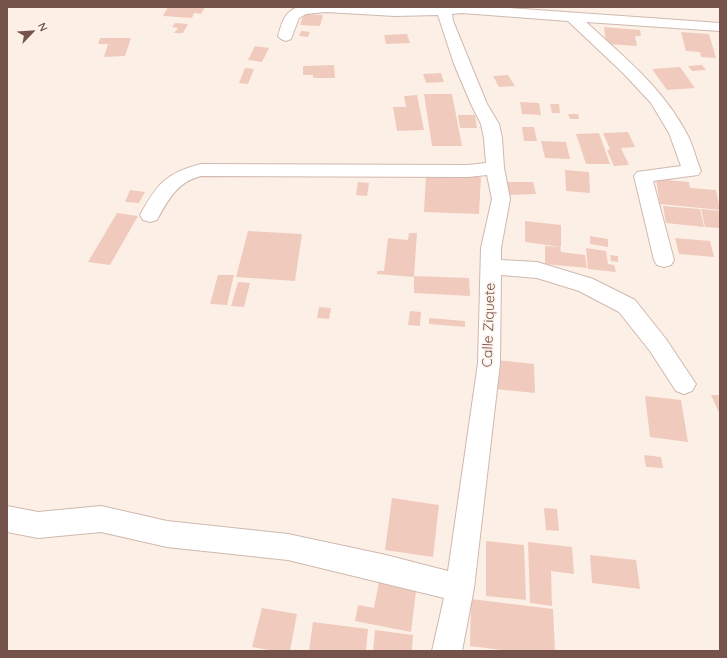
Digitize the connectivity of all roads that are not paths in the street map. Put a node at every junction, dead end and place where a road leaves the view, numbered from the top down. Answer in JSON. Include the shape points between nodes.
{"nodes":[{"id":1,"x":325,"y":8,"type":"edge"},
{"id":2,"x":445,"y":9,"type":"edge"},
{"id":3,"x":571,"y":16,"type":"junction"},
{"id":4,"x":720,"y":26,"type":"edge"},
{"id":5,"x":286,"y":36,"type":"dead end"},
{"id":6,"x":495,"y":168,"type":"junction"},
{"id":7,"x":150,"y":215,"type":"dead end"},
{"id":8,"x":664,"y":260,"type":"dead end"},
{"id":9,"x":491,"y":267,"type":"junction"},
{"id":10,"x":684,"y":384,"type":"dead end"},
{"id":11,"x":7,"y":519,"type":"edge"},
{"id":12,"x":460,"y":588,"type":"junction"},
{"id":13,"x":447,"y":651,"type":"edge"}],
"edges":[{"from":1,"to":2,"type":"street","via":[[385,11]]},
{"from":1,"to":5,"type":"street","via":[[299,11],[292,16]]},
{"from":2,"to":3,"type":"street"},
{"from":2,"to":6,"type":"street","name":"Calle Ziquete","via":[[446,22],[462,64],[490,124]]},
{"from":3,"to":4,"type":"street"},
{"from":3,"to":8,"type":"street","via":[[627,68],[657,101],[678,134],[692,171],[643,176]]},
{"from":6,"to":7,"type":"street","via":[[468,171],[201,170],[188,173],[169,185],[157,200]]},
{"from":6,"to":9,"type":"street","name":"Calle Ziquete","via":[[501,200],[491,248]]},
{"from":9,"to":10,"type":"street","via":[[537,270],[586,285],[626,306],[658,345]]},
{"from":9,"to":12,"type":"street","name":"Calle Ziquete","via":[[489,363]]},
{"from":11,"to":12,"type":"street","via":[[38,525],[101,519],[167,534],[288,547]]},
{"from":12,"to":13,"type":"street","name":"Calle Ziquete"}]}
